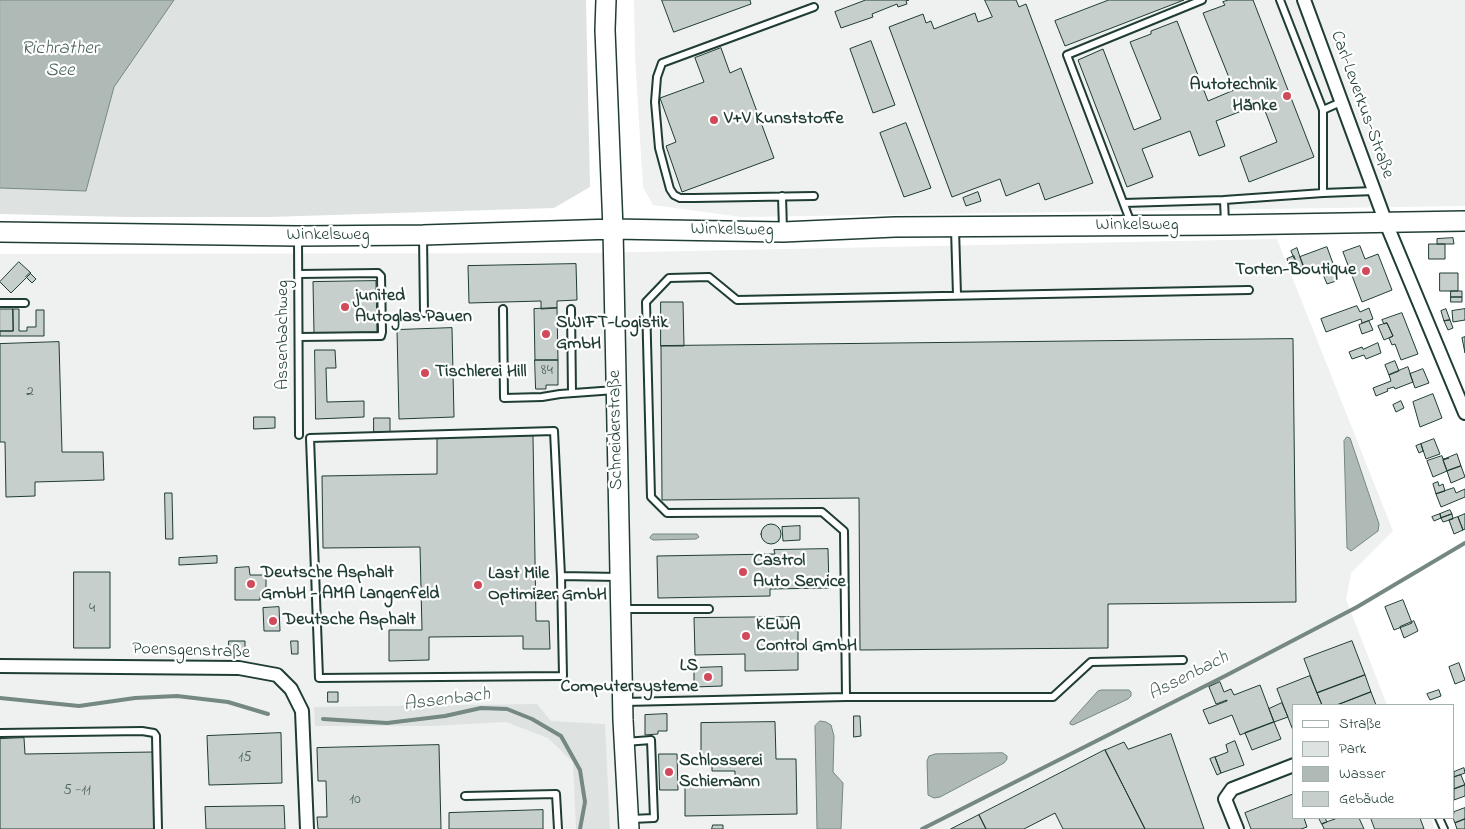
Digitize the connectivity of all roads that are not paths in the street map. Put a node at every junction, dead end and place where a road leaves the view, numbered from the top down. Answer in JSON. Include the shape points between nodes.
{"nodes":[{"id":1,"x":606,"y":0,"type":"edge"},
{"id":2,"x":1202,"y":0,"type":"edge"},
{"id":3,"x":1280,"y":0,"type":"edge"},
{"id":4,"x":1304,"y":0,"type":"edge"},
{"id":5,"x":814,"y":7,"type":"dead end"},
{"id":6,"x":1341,"y":102,"type":"junction"},
{"id":7,"x":1323,"y":110,"type":"junction"},
{"id":8,"x":1374,"y":191,"type":"junction"},
{"id":9,"x":1323,"y":193,"type":"junction"},
{"id":10,"x":782,"y":196,"type":"junction"},
{"id":11,"x":814,"y":196,"type":"dead end"},
{"id":12,"x":1224,"y":200,"type":"junction"},
{"id":13,"x":1124,"y":203,"type":"junction"},
{"id":14,"x":1465,"y":221,"type":"edge"},
{"id":15,"x":1386,"y":223,"type":"junction"},
{"id":16,"x":1132,"y":226,"type":"junction"},
{"id":17,"x":1225,"y":226,"type":"junction"},
{"id":18,"x":955,"y":227,"type":"junction"},
{"id":19,"x":613,"y":229,"type":"junction"},
{"id":20,"x":0,"y":232,"type":"edge"},
{"id":21,"x":783,"y":232,"type":"junction"},
{"id":22,"x":423,"y":235,"type":"junction"},
{"id":23,"x":298,"y":236,"type":"junction"},
{"id":24,"x":299,"y":274,"type":"junction"},
{"id":25,"x":1249,"y":290,"type":"dead end"},
{"id":26,"x":957,"y":295,"type":"junction"},
{"id":27,"x":0,"y":303,"type":"edge"},
{"id":28,"x":25,"y":303,"type":"dead end"},
{"id":29,"x":503,"y":309,"type":"dead end"},
{"id":30,"x":571,"y":309,"type":"dead end"},
{"id":31,"x":424,"y":313,"type":"dead end"},
{"id":32,"x":299,"y":337,"type":"junction"},
{"id":33,"x":1459,"y":382,"type":"edge"},
{"id":34,"x":616,"y":390,"type":"junction"},
{"id":35,"x":572,"y":393,"type":"junction"},
{"id":36,"x":1465,"y":413,"type":"edge"},
{"id":37,"x":299,"y":435,"type":"dead end"},
{"id":38,"x":561,"y":576,"type":"junction"},
{"id":39,"x":620,"y":578,"type":"junction"},
{"id":40,"x":620,"y":609,"type":"junction"},
{"id":41,"x":709,"y":609,"type":"dead end"},
{"id":42,"x":1183,"y":660,"type":"dead end"},
{"id":43,"x":0,"y":666,"type":"edge"},
{"id":44,"x":846,"y":697,"type":"junction"},
{"id":45,"x":623,"y":702,"type":"junction"},
{"id":46,"x":0,"y":733,"type":"edge"},
{"id":47,"x":624,"y":742,"type":"junction"},
{"id":48,"x":1292,"y":766,"type":"edge"},
{"id":49,"x":465,"y":796,"type":"dead end"},
{"id":50,"x":628,"y":824,"type":"edge"},
{"id":51,"x":158,"y":829,"type":"edge"},
{"id":52,"x":307,"y":829,"type":"edge"},
{"id":53,"x":558,"y":829,"type":"edge"},
{"id":54,"x":1236,"y":829,"type":"edge"}],
"edges":[{"from":1,"to":19,"type":"main road","name":"Schneiderstraße"},
{"from":2,"to":13,"type":"lane","via":[[1067,55]]},
{"from":3,"to":7,"type":"lane"},
{"from":4,"to":6,"type":"street","name":"Carl-Leverkus-Straße"},
{"from":5,"to":10,"type":"lane","via":[[662,63],[657,78],[655,102],[659,148],[674,195],[680,198]]},
{"from":6,"to":7,"type":"lane"},
{"from":6,"to":8,"type":"street","name":"Carl-Leverkus-Straße"},
{"from":7,"to":9,"type":"lane"},
{"from":8,"to":9,"type":"lane"},
{"from":8,"to":15,"type":"street","name":"Carl-Leverkus-Straße"},
{"from":9,"to":12,"type":"lane"},
{"from":10,"to":11,"type":"lane"},
{"from":10,"to":21,"type":"lane"},
{"from":12,"to":13,"type":"lane"},
{"from":12,"to":17,"type":"lane"},
{"from":13,"to":16,"type":"lane"},
{"from":14,"to":15,"type":"main road","name":"Winkelsweg"},
{"from":15,"to":17,"type":"main road","name":"Winkelsweg"},
{"from":15,"to":33,"type":"street","name":"Carl-Leverkus-Straße"},
{"from":16,"to":17,"type":"main road","name":"Winkelsweg"},
{"from":16,"to":18,"type":"main road","name":"Winkelsweg"},
{"from":18,"to":21,"type":"main road","name":"Winkelsweg"},
{"from":18,"to":26,"type":"lane"},
{"from":19,"to":21,"type":"main road","name":"Winkelsweg"},
{"from":19,"to":22,"type":"main road","name":"Winkelsweg"},
{"from":19,"to":34,"type":"main road","name":"Schneiderstraße"},
{"from":20,"to":23,"type":"main road","name":"Winkelsweg"},
{"from":22,"to":23,"type":"main road","name":"Winkelsweg"},
{"from":22,"to":31,"type":"lane"},
{"from":23,"to":24,"type":"lane","name":"Assenbachweg"},
{"from":24,"to":32,"type":"lane","name":"Assenbachweg"},
{"from":24,"to":32,"type":"lane","via":[[378,273],[381,276],[382,332],[381,336]]},
{"from":25,"to":26,"type":"lane"},
{"from":26,"to":44,"type":"lane","via":[[737,300],[709,277],[669,278],[646,302],[651,497],[667,513],[822,512],[844,531]]},
{"from":27,"to":28,"type":"lane"},
{"from":29,"to":35,"type":"lane","via":[[504,398]]},
{"from":30,"to":35,"type":"lane"},
{"from":32,"to":37,"type":"lane","name":"Assenbachweg"},
{"from":33,"to":36,"type":"street","name":"Carl-Leverkus-Straße"},
{"from":34,"to":35,"type":"lane"},
{"from":34,"to":39,"type":"main road","name":"Schneiderstraße"},
{"from":38,"to":38,"type":"lane","via":[[554,431],[310,438],[320,678],[563,676]]},
{"from":38,"to":39,"type":"lane"},
{"from":39,"to":40,"type":"main road","name":"Schneiderstraße"},
{"from":40,"to":41,"type":"lane"},
{"from":40,"to":45,"type":"main road","name":"Schneiderstraße"},
{"from":42,"to":44,"type":"lane","via":[[1091,662],[1053,697]]},
{"from":43,"to":52,"type":"street","name":"Poensgenstraße","via":[[239,668],[277,675],[291,689],[302,711]]},
{"from":44,"to":45,"type":"lane"},
{"from":45,"to":47,"type":"main road","name":"Schneiderstraße"},
{"from":46,"to":51,"type":"lane","via":[[154,733]]},
{"from":47,"to":50,"type":"main road","name":"Schneiderstraße"},
{"from":47,"to":50,"type":"lane","via":[[651,740],[654,818]]},
{"from":48,"to":54,"type":"street","via":[[1232,789],[1225,799]]},
{"from":49,"to":53,"type":"lane","via":[[556,794]]}]}
